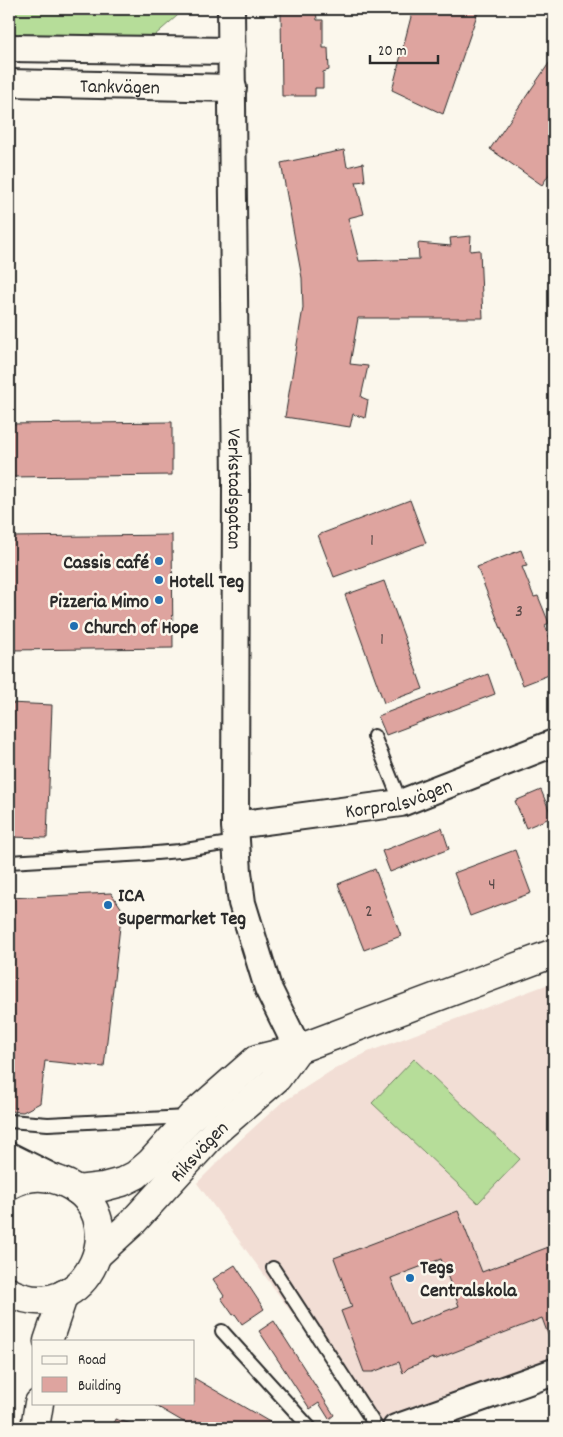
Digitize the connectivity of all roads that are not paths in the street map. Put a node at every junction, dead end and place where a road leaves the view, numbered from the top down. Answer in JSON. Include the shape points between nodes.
{"nodes":[{"id":1,"x":231,"y":9,"type":"edge"},
{"id":2,"x":9,"y":48,"type":"edge"},
{"id":3,"x":232,"y":51,"type":"junction"},
{"id":4,"x":9,"y":83,"type":"edge"},
{"id":5,"x":232,"y":88,"type":"junction"},
{"id":6,"x":374,"y":736,"type":"dead end"},
{"id":7,"x":554,"y":743,"type":"edge"},
{"id":8,"x":401,"y":803,"type":"junction"},
{"id":9,"x":236,"y":833,"type":"junction"},
{"id":10,"x":9,"y":862,"type":"edge"},
{"id":11,"x":554,"y":953,"type":"edge"},
{"id":12,"x":298,"y":1049,"type":"junction"},
{"id":13,"x":192,"y":1116,"type":"junction"},
{"id":14,"x":9,"y":1121,"type":"edge"},
{"id":15,"x":9,"y":1156,"type":"edge"},
{"id":16,"x":66,"y":1184,"type":"junction"},
{"id":17,"x":9,"y":1185,"type":"edge"},
{"id":18,"x":98,"y":1254,"type":"junction"},
{"id":19,"x":273,"y":1268,"type":"dead end"},
{"id":20,"x":9,"y":1292,"type":"edge"},
{"id":21,"x":64,"y":1294,"type":"junction"},
{"id":22,"x":222,"y":1331,"type":"dead end"},
{"id":23,"x":48,"y":1340,"type":"edge"},
{"id":24,"x":554,"y":1372,"type":"edge"},
{"id":25,"x":39,"y":1404,"type":"edge"},
{"id":26,"x":35,"y":1428,"type":"edge"},
{"id":27,"x":310,"y":1428,"type":"edge"},
{"id":28,"x":377,"y":1428,"type":"edge"},
{"id":29,"x":396,"y":1428,"type":"edge"}],
"edges":[{"from":1,"to":3,"type":"street","name":"Verkstadsgatan"},
{"from":2,"to":3,"type":"street","name":"Tankvägen"},
{"from":3,"to":5,"type":"street","name":"Verkstadsgatan"},
{"from":4,"to":5,"type":"street","name":"Tankvägen"},
{"from":5,"to":9,"type":"street","name":"Verkstadsgatan"},
{"from":6,"to":8,"type":"lane"},
{"from":7,"to":8,"type":"street","name":"Korpralsvägen"},
{"from":8,"to":9,"type":"street","name":"Korpralsvägen"},
{"from":9,"to":10,"type":"lane","via":[[179,851]]},
{"from":9,"to":12,"type":"street","name":"Verkstadsgatan","via":[[242,903],[268,988]]},
{"from":11,"to":12,"type":"street","name":"Riksvägen"},
{"from":12,"to":13,"type":"street","name":"Riksvägen","via":[[257,1059]]},
{"from":12,"to":18,"type":"street","name":"Riksvägen","via":[[278,1078],[216,1130],[132,1223]]},
{"from":13,"to":14,"type":"lane","via":[[48,1124]]},
{"from":13,"to":16,"type":"street","name":"Riksvägen","via":[[136,1175],[103,1187]]},
{"from":15,"to":16,"type":"street"},
{"from":16,"to":17,"type":"street","name":"Riksvägen","via":[[30,1177]]},
{"from":16,"to":18,"type":"street","name":"Riksvägen","via":[[92,1208],[97,1219]]},
{"from":18,"to":21,"type":"street","name":"Riksvägen","via":[[89,1274]]},
{"from":19,"to":28,"type":"lane"},
{"from":20,"to":21,"type":"street","name":"Riksvägen","via":[[40,1300]]},
{"from":21,"to":23,"type":"street"},
{"from":22,"to":27,"type":"lane"},
{"from":24,"to":29,"type":"street"},
{"from":25,"to":26,"type":"street"}]}
